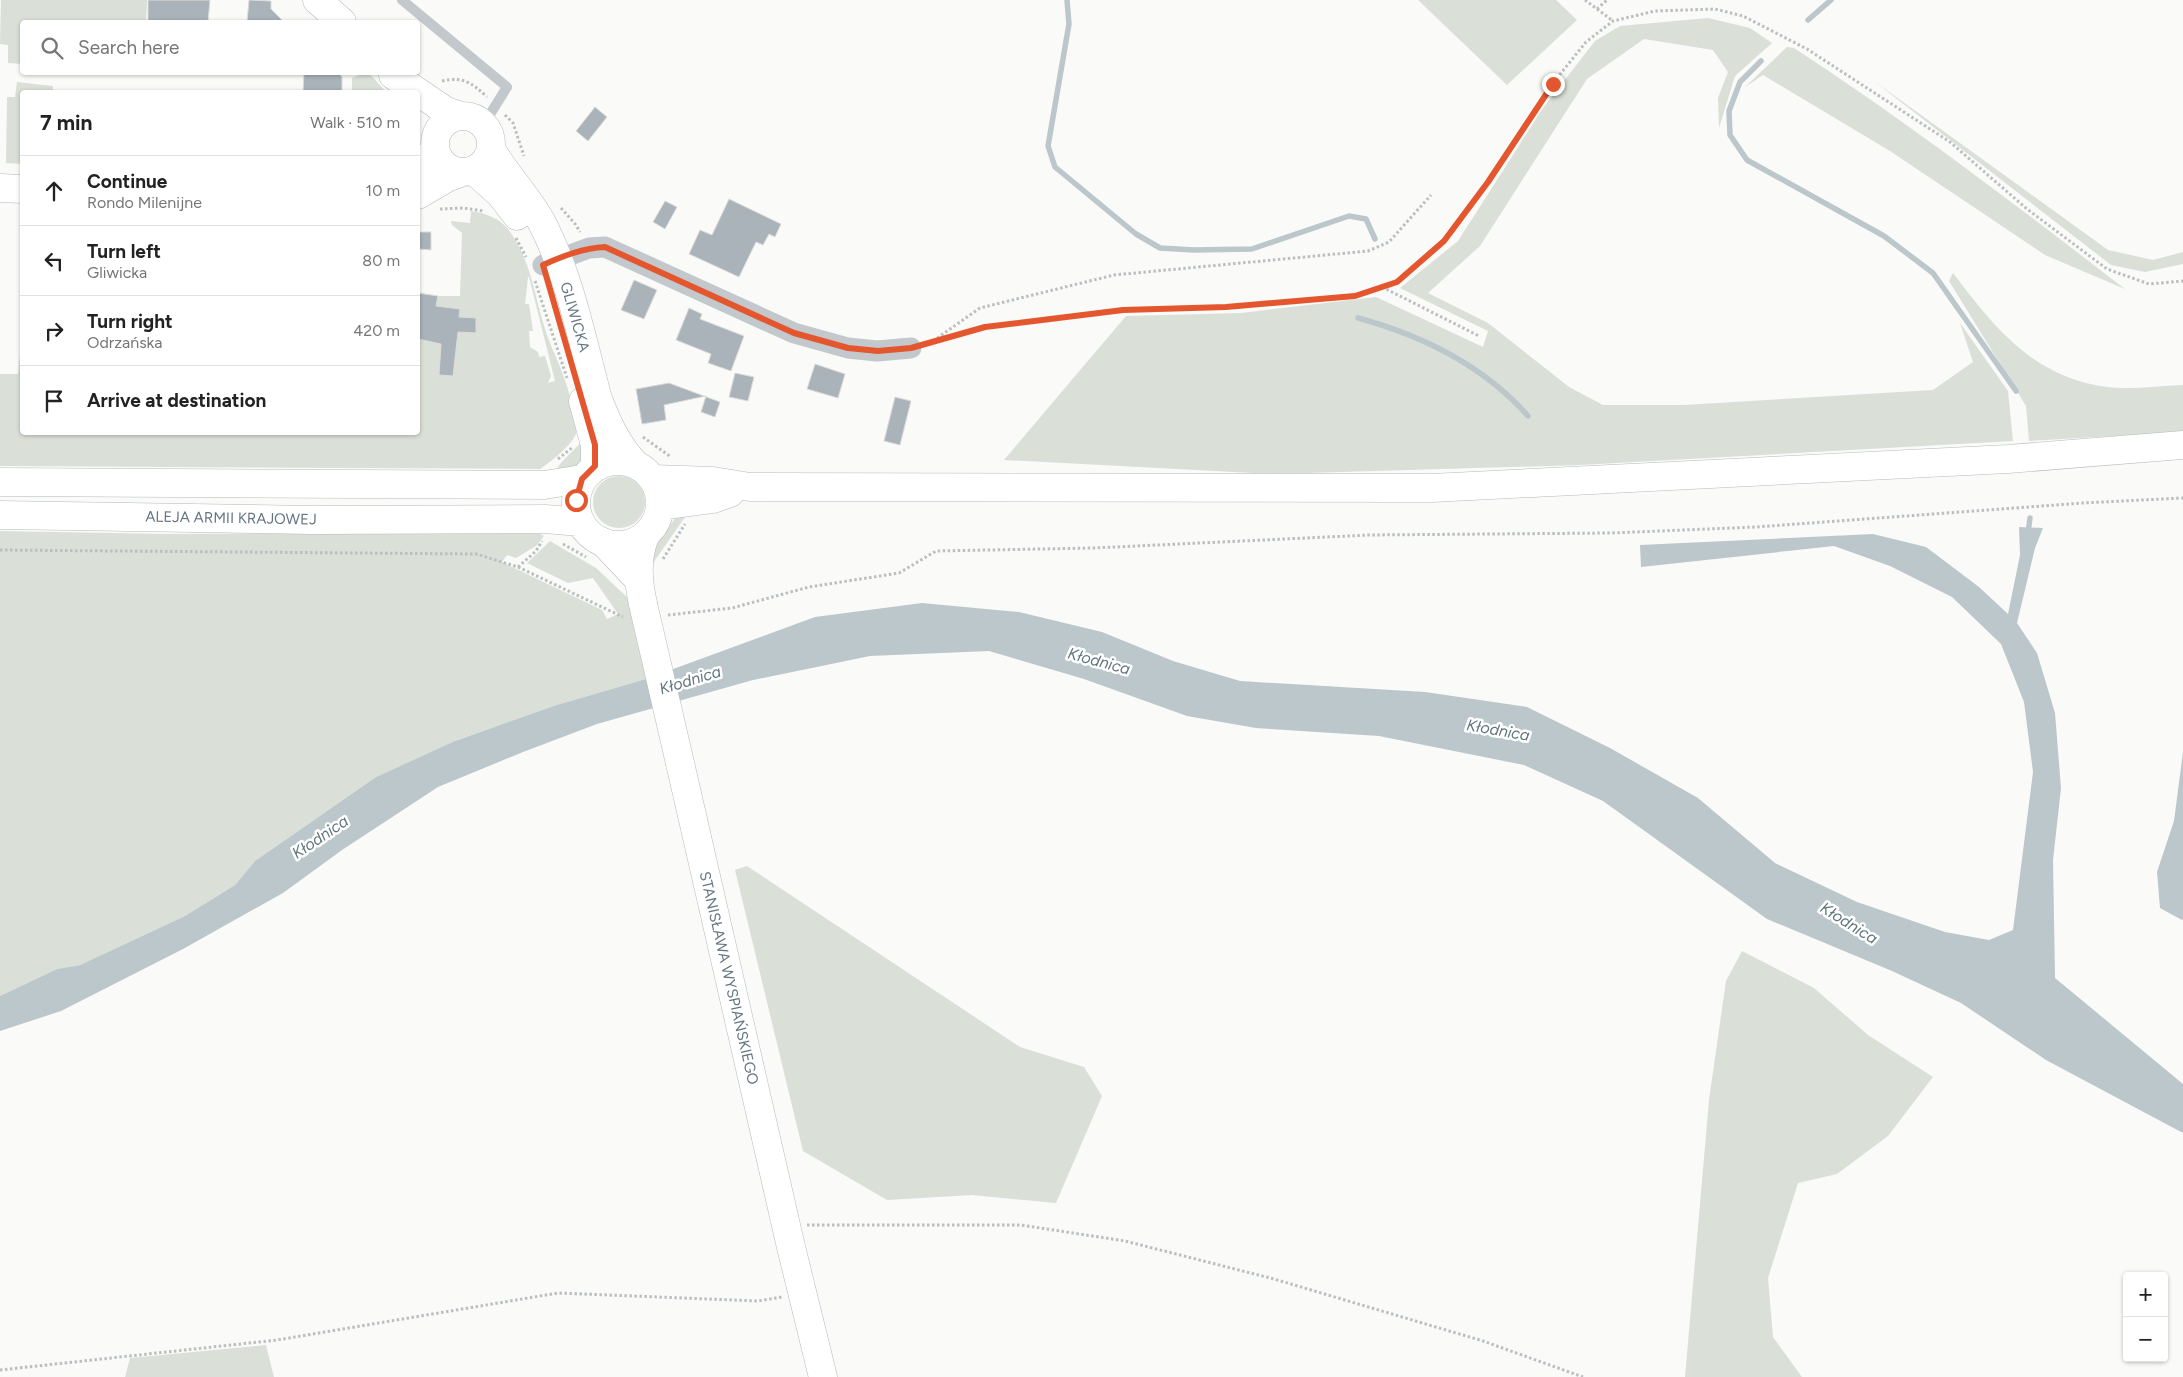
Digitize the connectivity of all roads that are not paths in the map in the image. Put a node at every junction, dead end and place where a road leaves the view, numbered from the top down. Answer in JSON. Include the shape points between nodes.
{"nodes":[{"id":1,"x":317,"y":0,"type":"edge"},
{"id":2,"x":402,"y":0,"type":"edge"},
{"id":3,"x":340,"y":20,"type":"edge"},
{"id":4,"x":396,"y":80,"type":"edge"},
{"id":5,"x":412,"y":90,"type":"edge"},
{"id":6,"x":420,"y":95,"type":"edge"},
{"id":7,"x":420,"y":113,"type":"edge"},
{"id":8,"x":458,"y":115,"type":"junction"},
{"id":9,"x":487,"y":137,"type":"junction"},
{"id":10,"x":435,"y":143,"type":"junction"},
{"id":11,"x":420,"y":169,"type":"edge"},
{"id":12,"x":468,"y":171,"type":"junction"},
{"id":13,"x":0,"y":188,"type":"edge"},
{"id":14,"x":20,"y":189,"type":"edge"},
{"id":15,"x":424,"y":202,"type":"edge"},
{"id":16,"x":541,"y":265,"type":"junction"},
{"id":17,"x":920,"y":345,"type":"road end"},
{"id":18,"x":2183,"y":445,"type":"edge"},
{"id":19,"x":644,"y":471,"type":"junction"},
{"id":20,"x":589,"y":473,"type":"junction"},
{"id":21,"x":0,"y":482,"type":"edge"},
{"id":22,"x":750,"y":487,"type":"junction"},
{"id":23,"x":661,"y":506,"type":"junction"},
{"id":24,"x":0,"y":515,"type":"edge"},
{"id":25,"x":581,"y":522,"type":"junction"},
{"id":26,"x":645,"y":536,"type":"junction"},
{"id":27,"x":598,"y":552,"type":"junction"},
{"id":28,"x":644,"y":605,"type":"junction"},
{"id":29,"x":823,"y":1377,"type":"edge"}],
"edges":[{"from":1,"to":3,"type":"main road"},
{"from":2,"to":9,"type":"lane","via":[[507,87]]},
{"from":4,"to":5,"type":"main road"},
{"from":6,"to":8,"type":"main road"},
{"from":7,"to":10,"type":"main road"},
{"from":8,"to":9,"type":"main road","via":[[468,115]]},
{"from":8,"to":10,"type":"main road","via":[[443,123]]},
{"from":9,"to":12,"type":"main road","via":[[481,166]]},
{"from":9,"to":16,"type":"main road","name":"GLIWICKA","via":[[502,168],[540,220]]},
{"from":10,"to":11,"type":"main road"},
{"from":10,"to":12,"type":"main road","via":[[437,155],[447,167]]},
{"from":12,"to":15,"type":"main road","via":[[448,178]]},
{"from":12,"to":16,"type":"main road","name":"GLIWICKA","via":[[500,194],[525,227]]},
{"from":13,"to":14,"type":"main road"},
{"from":16,"to":17,"type":"street","via":[[588,248],[605,247],[794,333],[848,348],[878,351]]},
{"from":16,"to":19,"type":"main road","name":"GLIWICKA","via":[[606,421],[625,454]]},
{"from":16,"to":20,"type":"main road","name":"GLIWICKA","via":[[595,445]]},
{"from":18,"to":22,"type":"main road","via":[[2008,459],[1432,488]]},
{"from":19,"to":20,"type":"main road","via":[[621,460],[607,461]]},
{"from":19,"to":22,"type":"main road"},
{"from":19,"to":23,"type":"main road","via":[[660,493]]},
{"from":20,"to":21,"type":"main road","via":[[544,485]]},
{"from":20,"to":25,"type":"main road","via":[[576,500]]},
{"from":22,"to":23,"type":"main road","via":[[713,498]]},
{"from":23,"to":26,"type":"main road","via":[[658,519]]},
{"from":24,"to":25,"type":"main road","name":"ALEJA ARMII KRAJOWEJ","via":[[312,520],[545,519]]},
{"from":25,"to":27,"type":"main road"},
{"from":26,"to":27,"type":"main road"},
{"from":26,"to":28,"type":"main road","name":"STANISŁAWA WYSPIAŃSKIEGO","via":[[641,546]]},
{"from":27,"to":28,"type":"main road"},
{"from":28,"to":29,"type":"main road","name":"STANISŁAWA WYSPIAŃSKIEGO","bridge":true}]}
